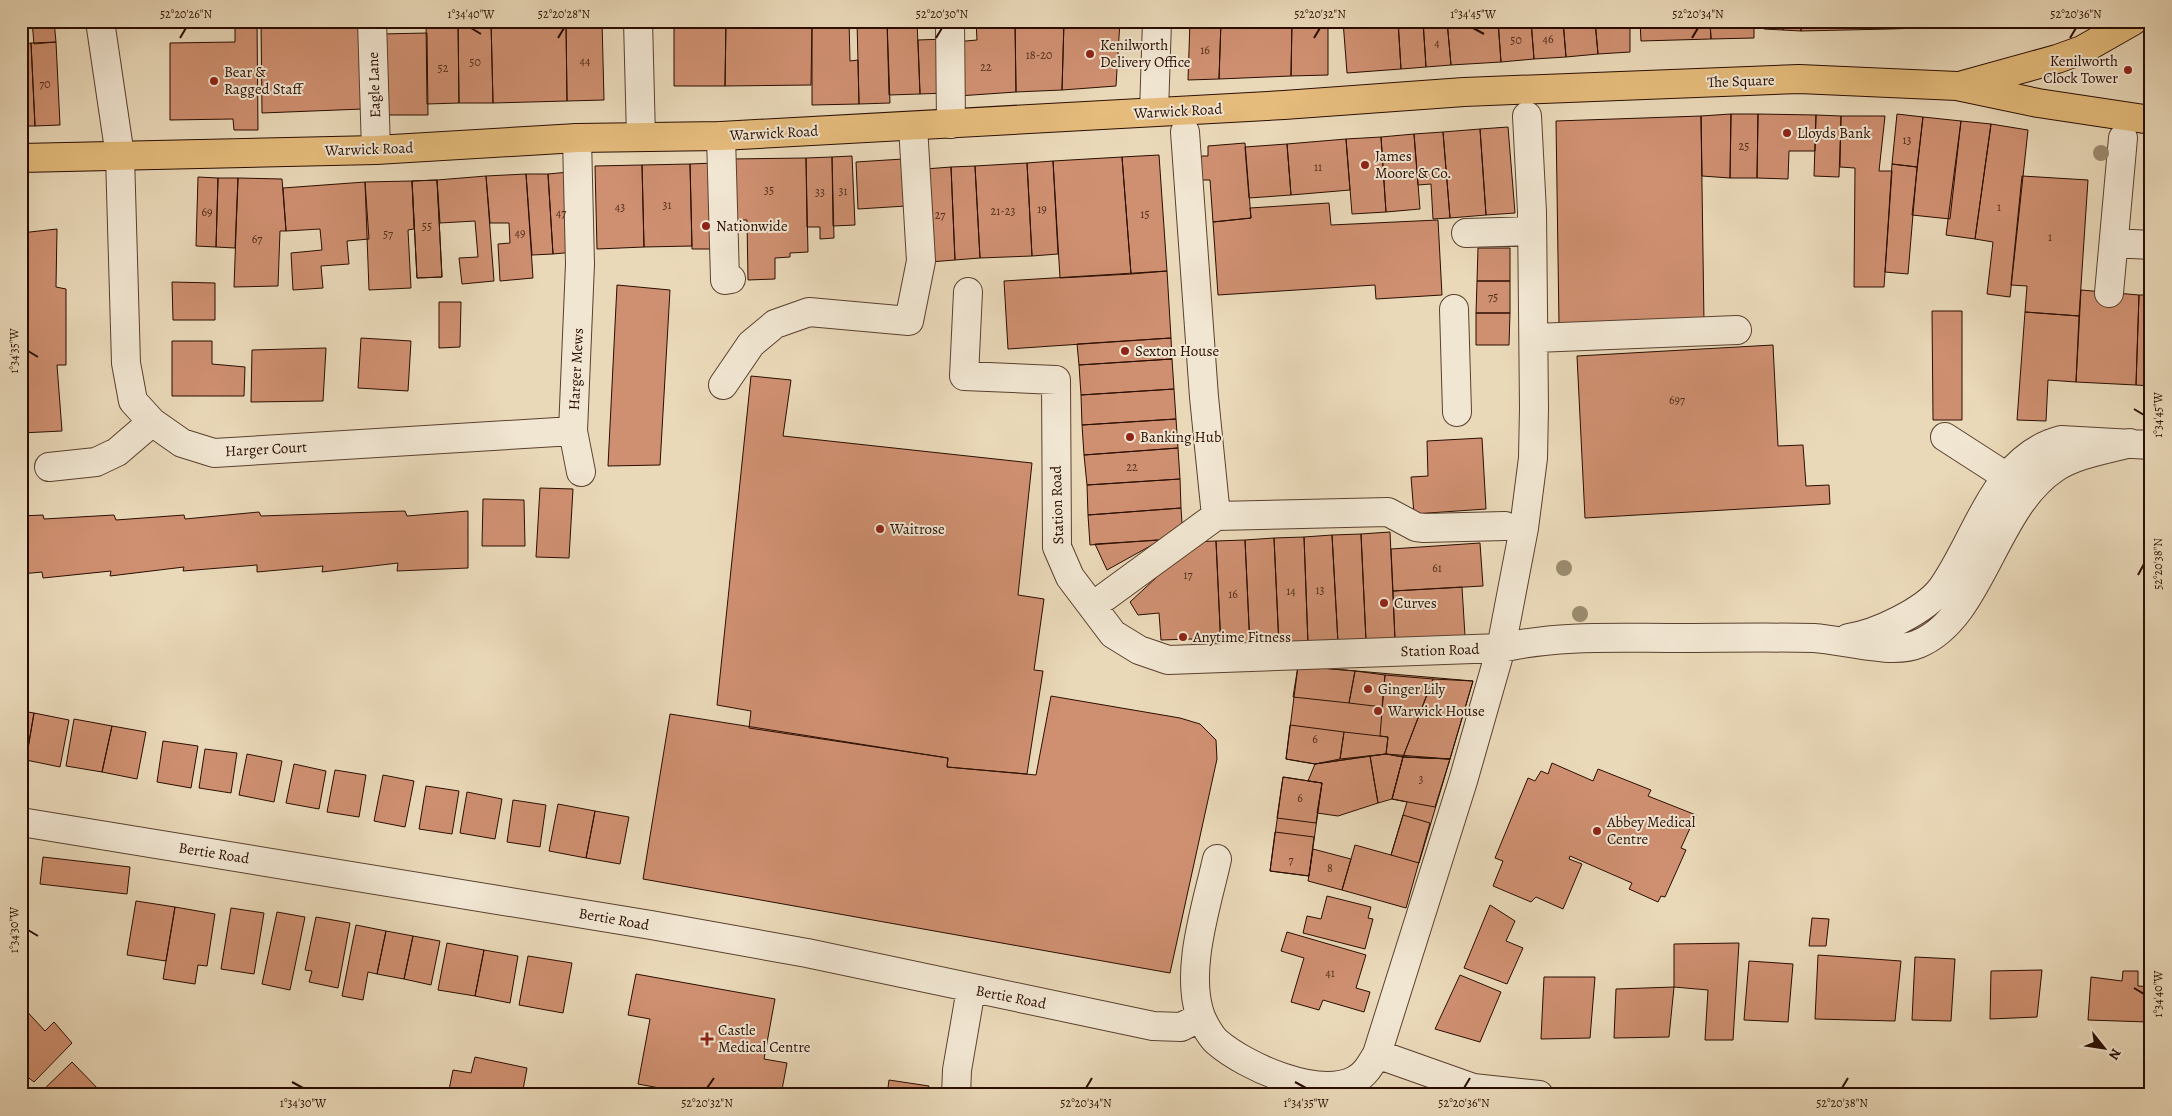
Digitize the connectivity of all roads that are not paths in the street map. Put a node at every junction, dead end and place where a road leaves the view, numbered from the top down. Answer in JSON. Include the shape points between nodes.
{"nodes":[{"id":1,"x":100,"y":21,"type":"edge"},
{"id":2,"x":372,"y":21,"type":"edge"},
{"id":3,"x":638,"y":21,"type":"edge"},
{"id":4,"x":950,"y":21,"type":"edge"},
{"id":5,"x":1157,"y":21,"type":"edge"},
{"id":6,"x":2133,"y":21,"type":"edge"},
{"id":7,"x":1957,"y":86,"type":"junction"},
{"id":8,"x":1527,"y":103,"type":"junction"},
{"id":9,"x":1154,"y":112,"type":"junction"},
{"id":10,"x":2151,"y":120,"type":"edge"},
{"id":11,"x":951,"y":124,"type":"junction"},
{"id":12,"x":913,"y":126,"type":"junction"},
{"id":13,"x":1185,"y":132,"type":"dead end"},
{"id":14,"x":721,"y":136,"type":"junction"},
{"id":15,"x":642,"y":137,"type":"junction"},
{"id":16,"x":577,"y":138,"type":"junction"},
{"id":17,"x":2123,"y":138,"type":"dead end"},
{"id":18,"x":376,"y":150,"type":"junction"},
{"id":19,"x":120,"y":156,"type":"junction"},
{"id":20,"x":21,"y":158,"type":"edge"},
{"id":21,"x":1532,"y":221,"type":"junction"},
{"id":22,"x":1466,"y":232,"type":"dead end"},
{"id":23,"x":2114,"y":242,"type":"junction"},
{"id":24,"x":2151,"y":245,"type":"edge"},
{"id":25,"x":731,"y":279,"type":"dead end"},
{"id":26,"x":968,"y":292,"type":"dead end"},
{"id":27,"x":2109,"y":292,"type":"dead end"},
{"id":28,"x":1454,"y":309,"type":"dead end"},
{"id":29,"x":1737,"y":330,"type":"dead end"},
{"id":30,"x":1534,"y":338,"type":"junction"},
{"id":31,"x":723,"y":385,"type":"dead end"},
{"id":32,"x":1457,"y":412,"type":"dead end"},
{"id":33,"x":152,"y":422,"type":"junction"},
{"id":34,"x":573,"y":431,"type":"junction"},
{"id":35,"x":1945,"y":438,"type":"dead end"},
{"id":36,"x":2140,"y":444,"type":"edge"},
{"id":37,"x":48,"y":467,"type":"dead end"},
{"id":38,"x":581,"y":472,"type":"dead end"},
{"id":39,"x":2006,"y":476,"type":"junction"},
{"id":40,"x":2029,"y":491,"type":"junction"},
{"id":41,"x":1216,"y":516,"type":"junction"},
{"id":42,"x":1505,"y":526,"type":"dead end"},
{"id":43,"x":1105,"y":597,"type":"dead end"},
{"id":44,"x":1834,"y":639,"type":"junction"},
{"id":45,"x":1501,"y":648,"type":"junction"},
{"id":46,"x":21,"y":822,"type":"edge"},
{"id":47,"x":1217,"y":859,"type":"dead end"},
{"id":48,"x":971,"y":989,"type":"junction"},
{"id":49,"x":1201,"y":1017,"type":"junction"},
{"id":50,"x":1377,"y":1054,"type":"junction"},
{"id":51,"x":1343,"y":1089,"type":"edge"},
{"id":52,"x":956,"y":1095,"type":"edge"},
{"id":53,"x":1539,"y":1095,"type":"edge"}],
"edges":[{"from":1,"to":19,"type":"street","name":"Harger Court"},
{"from":2,"to":18,"type":"street","name":"Eagle Lane"},
{"from":3,"to":15,"type":"street"},
{"from":4,"to":11,"type":"street"},
{"from":5,"to":9,"type":"street"},
{"from":6,"to":7,"type":"main road","name":"The Square","via":[[2082,50]]},
{"from":7,"to":8,"type":"main road","name":"The Square","via":[[1799,79]]},
{"from":7,"to":10,"type":"main road","name":"The Square","via":[[2038,103]]},
{"from":8,"to":9,"type":"main road","name":"Warwick Road"},
{"from":8,"to":21,"type":"street","name":"Station Road"},
{"from":9,"to":11,"type":"main road","name":"Warwick Road"},
{"from":11,"to":12,"type":"main road","name":"Warwick Road"},
{"from":12,"to":14,"type":"main road","name":"Warwick Road"},
{"from":12,"to":31,"type":"street","via":[[921,262],[909,321],[809,312],[774,324],[750,344]]},
{"from":13,"to":41,"type":"street"},
{"from":14,"to":15,"type":"main road","name":"Warwick Road"},
{"from":14,"to":25,"type":"street","via":[[725,280]]},
{"from":15,"to":16,"type":"main road","name":"Warwick Road"},
{"from":16,"to":18,"type":"main road","name":"Warwick Road"},
{"from":16,"to":34,"type":"street","name":"Harger Mews","via":[[580,264]]},
{"from":17,"to":23,"type":"street"},
{"from":18,"to":19,"type":"main road","name":"Warwick Road"},
{"from":19,"to":20,"type":"main road","name":"Warwick Road"},
{"from":19,"to":33,"type":"street","name":"Harger Court","via":[[126,363],[133,401]]},
{"from":21,"to":22,"type":"street"},
{"from":21,"to":30,"type":"street","name":"Station Road"},
{"from":23,"to":24,"type":"street"},
{"from":23,"to":27,"type":"street"},
{"from":26,"to":45,"type":"street","name":"Station Road","via":[[964,376],[1056,380],[1057,547],[1070,577],[1113,634],[1126,643],[1168,660]]},
{"from":28,"to":32,"type":"street"},
{"from":29,"to":30,"type":"street"},
{"from":30,"to":45,"type":"street","name":"Station Road","via":[[1533,458],[1524,528]]},
{"from":33,"to":34,"type":"street","name":"Harger Court","via":[[182,443],[214,452]]},
{"from":33,"to":37,"type":"street","via":[[117,452],[96,462]]},
{"from":34,"to":38,"type":"street","name":"Harger Mews"},
{"from":35,"to":39,"type":"street"},
{"from":36,"to":39,"type":"street","via":[[2075,440],[2047,444],[2032,452]]},
{"from":36,"to":40,"type":"street","via":[[2071,460],[2042,477]]},
{"from":39,"to":40,"type":"street"},
{"from":39,"to":44,"type":"street","via":[[1940,590],[1918,609],[1889,624],[1858,636]]},
{"from":40,"to":44,"type":"street","via":[[2017,506],[1961,607],[1939,631],[1908,648]]},
{"from":41,"to":42,"type":"street","via":[[1388,512],[1424,528]]},
{"from":41,"to":43,"type":"street"},
{"from":44,"to":45,"type":"street","via":[[1602,638],[1547,640]]},
{"from":45,"to":50,"type":"street","name":"Station Road","via":[[1463,781]]},
{"from":46,"to":48,"type":"street","name":"Bertie Road","via":[[642,923],[807,953]]},
{"from":47,"to":49,"type":"street","via":[[1194,984]]},
{"from":48,"to":49,"type":"street","name":"Bertie Road","via":[[1153,1026],[1181,1027]]},
{"from":48,"to":52,"type":"street","via":[[957,1070]]},
{"from":49,"to":51,"type":"street","via":[[1215,1041],[1242,1060],[1304,1084]]},
{"from":50,"to":51,"type":"street","name":"Station Road","via":[[1364,1074]]},
{"from":50,"to":53,"type":"street","via":[[1473,1088]]}]}
